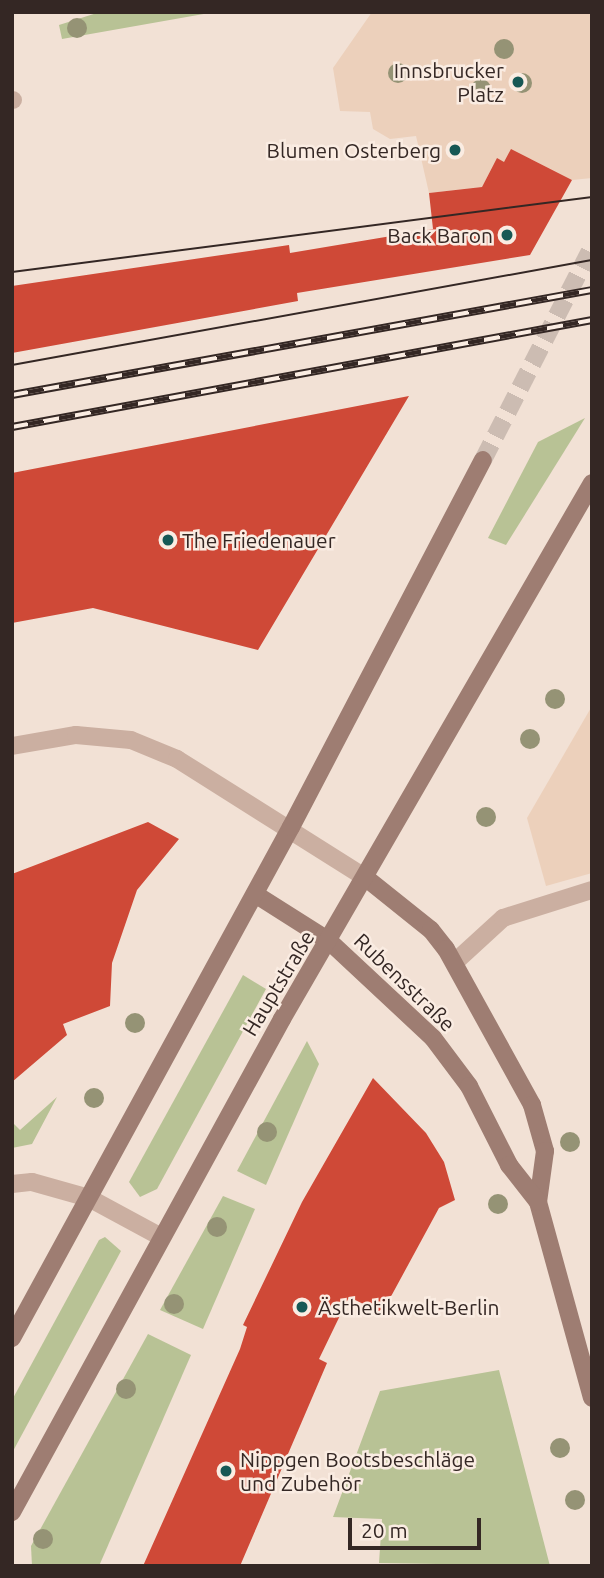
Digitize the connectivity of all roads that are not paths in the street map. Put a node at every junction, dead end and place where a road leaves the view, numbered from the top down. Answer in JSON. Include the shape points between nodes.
{"nodes":[{"id":1,"x":483,"y":460,"type":"tunnel mouth"},
{"id":2,"x":592,"y":483,"type":"edge"},
{"id":3,"x":12,"y":746,"type":"edge"},
{"id":4,"x":291,"y":827,"type":"junction"},
{"id":5,"x":366,"y":878,"type":"junction"},
{"id":6,"x":592,"y":890,"type":"edge"},
{"id":7,"x":255,"y":894,"type":"junction"},
{"id":8,"x":329,"y":941,"type":"junction"},
{"id":9,"x":455,"y":962,"type":"junction"},
{"id":10,"x":12,"y":1184,"type":"edge"},
{"id":11,"x":89,"y":1198,"type":"junction"},
{"id":12,"x":538,"y":1202,"type":"junction"},
{"id":13,"x":161,"y":1237,"type":"junction"},
{"id":14,"x":12,"y":1338,"type":"edge"},
{"id":15,"x":592,"y":1398,"type":"edge"},
{"id":16,"x":12,"y":1512,"type":"edge"}],
"edges":[{"from":1,"to":4,"type":"street"},
{"from":2,"to":5,"type":"street","name":"Hauptstraße"},
{"from":3,"to":4,"type":"street","via":[[76,735],[131,740],[177,759]]},
{"from":4,"to":5,"type":"street"},
{"from":4,"to":7,"type":"street"},
{"from":5,"to":8,"type":"street","name":"Hauptstraße"},
{"from":5,"to":9,"type":"street","name":"Rubensstraße","via":[[431,930]]},
{"from":6,"to":9,"type":"street","via":[[503,918]]},
{"from":7,"to":8,"type":"street","name":"Rubensstraße"},
{"from":7,"to":11,"type":"street"},
{"from":8,"to":12,"type":"street","name":"Rubensstraße","via":[[433,1038],[469,1086],[509,1165]]},
{"from":8,"to":13,"type":"street","name":"Hauptstraße"},
{"from":9,"to":12,"type":"street","name":"Rubensstraße","via":[[532,1105],[545,1151]]},
{"from":10,"to":11,"type":"street","via":[[32,1182]]},
{"from":11,"to":13,"type":"street"},
{"from":11,"to":14,"type":"street"},
{"from":12,"to":15,"type":"street","name":"Rubensstraße"},
{"from":13,"to":16,"type":"street","name":"Hauptstraße"}]}
